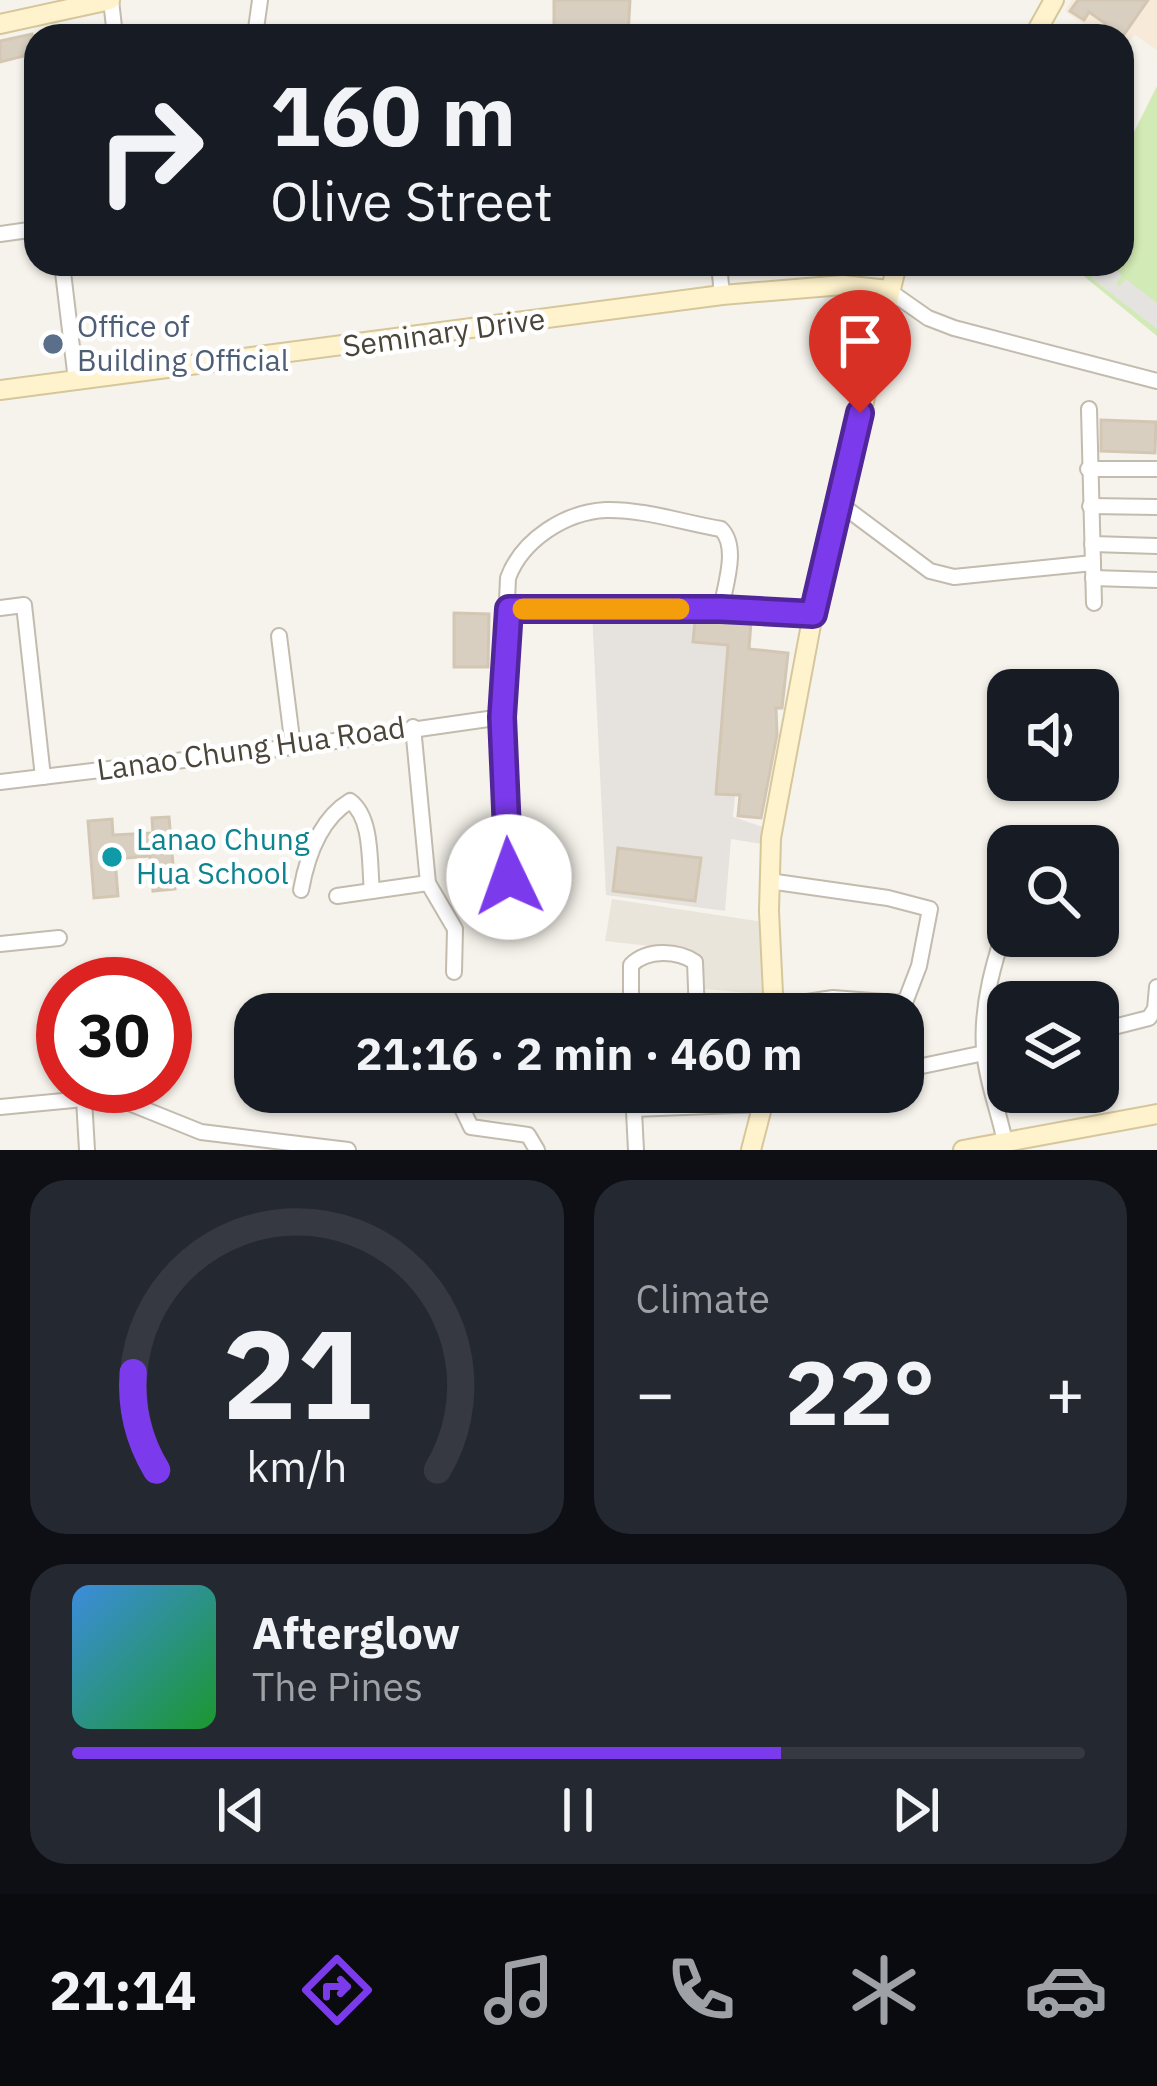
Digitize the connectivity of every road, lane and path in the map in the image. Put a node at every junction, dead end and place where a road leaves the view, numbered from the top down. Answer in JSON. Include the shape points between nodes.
{"nodes":[{"id":1,"x":110,"y":0,"type":"edge"},
{"id":2,"x":0,"y":24,"type":"edge"},
{"id":3,"x":63,"y":276,"type":"edge"},
{"id":4,"x":720,"y":276,"type":"edge"},
{"id":5,"x":893,"y":276,"type":"edge"},
{"id":6,"x":888,"y":290,"type":"junction"},
{"id":7,"x":722,"y":295,"type":"junction"},
{"id":8,"x":76,"y":380,"type":"junction"},
{"id":9,"x":1157,"y":381,"type":"edge"},
{"id":10,"x":0,"y":390,"type":"edge"},
{"id":11,"x":1089,"y":409,"type":"dead end"},
{"id":12,"x":1088,"y":469,"type":"junction"},
{"id":13,"x":1157,"y":469,"type":"edge"},
{"id":14,"x":838,"y":503,"type":"junction"},
{"id":15,"x":1090,"y":506,"type":"junction"},
{"id":16,"x":1157,"y":507,"type":"edge"},
{"id":17,"x":1092,"y":544,"type":"junction"},
{"id":18,"x":1157,"y":546,"type":"edge"},
{"id":19,"x":1093,"y":571,"type":"junction"},
{"id":20,"x":1157,"y":580,"type":"edge"},
{"id":21,"x":1094,"y":603,"type":"dead end"},
{"id":22,"x":0,"y":608,"type":"edge"},
{"id":23,"x":509,"y":609,"type":"junction"},
{"id":24,"x":721,"y":609,"type":"junction"},
{"id":25,"x":813,"y":614,"type":"junction"},
{"id":26,"x":279,"y":636,"type":"dead end"},
{"id":27,"x":502,"y":717,"type":"junction"},
{"id":28,"x":413,"y":727,"type":"junction"},
{"id":29,"x":293,"y":747,"type":"junction"},
{"id":30,"x":44,"y":777,"type":"junction"},
{"id":31,"x":0,"y":782,"type":"edge"},
{"id":32,"x":769,"y":881,"type":"junction"},
{"id":33,"x":428,"y":883,"type":"junction"},
{"id":34,"x":301,"y":890,"type":"dead end"},
{"id":35,"x":372,"y":891,"type":"junction"},
{"id":36,"x":337,"y":896,"type":"dead end"},
{"id":37,"x":511,"y":917,"type":"dead end"},
{"id":38,"x":59,"y":938,"type":"dead end"},
{"id":39,"x":0,"y":944,"type":"edge"},
{"id":40,"x":997,"y":957,"type":"edge"},
{"id":41,"x":454,"y":972,"type":"dead end"},
{"id":42,"x":1157,"y":987,"type":"edge"},
{"id":43,"x":631,"y":993,"type":"edge"},
{"id":44,"x":696,"y":993,"type":"edge"},
{"id":45,"x":773,"y":993,"type":"edge"},
{"id":46,"x":911,"y":993,"type":"edge"},
{"id":47,"x":1155,"y":1009,"type":"edge"},
{"id":48,"x":1119,"y":1027,"type":"edge"},
{"id":49,"x":987,"y":1052,"type":"edge"},
{"id":50,"x":984,"y":1053,"type":"junction"},
{"id":51,"x":924,"y":1066,"type":"edge"},
{"id":52,"x":36,"y":1104,"type":"edge"},
{"id":53,"x":0,"y":1107,"type":"edge"},
{"id":54,"x":85,"y":1113,"type":"edge"},
{"id":55,"x":152,"y":1113,"type":"edge"},
{"id":56,"x":464,"y":1113,"type":"edge"},
{"id":57,"x":633,"y":1113,"type":"edge"},
{"id":58,"x":761,"y":1113,"type":"edge"},
{"id":59,"x":1157,"y":1114,"type":"edge"},
{"id":60,"x":1004,"y":1142,"type":"junction"},
{"id":61,"x":88,"y":1150,"type":"edge"},
{"id":62,"x":348,"y":1150,"type":"edge"},
{"id":63,"x":537,"y":1150,"type":"edge"},
{"id":64,"x":636,"y":1150,"type":"edge"},
{"id":65,"x":751,"y":1150,"type":"edge"},
{"id":66,"x":962,"y":1150,"type":"edge"}],
"edges":[{"from":1,"to":2,"type":"street"},
{"from":3,"to":8,"type":"street"},
{"from":4,"to":7,"type":"street"},
{"from":5,"to":6,"type":"street"},
{"from":6,"to":7,"type":"street","name":"Seminary Drive"},
{"from":6,"to":9,"type":"street","via":[[954,328]]},
{"from":6,"to":14,"type":"street"},
{"from":7,"to":8,"type":"street","name":"Seminary Drive"},
{"from":8,"to":10,"type":"street","name":"Seminary Drive"},
{"from":11,"to":12,"type":"street"},
{"from":12,"to":13,"type":"street"},
{"from":12,"to":15,"type":"street"},
{"from":14,"to":19,"type":"street","via":[[930,571]]},
{"from":14,"to":25,"type":"street"},
{"from":15,"to":16,"type":"street"},
{"from":15,"to":17,"type":"street"},
{"from":17,"to":18,"type":"street"},
{"from":17,"to":19,"type":"street"},
{"from":19,"to":20,"type":"street"},
{"from":19,"to":21,"type":"street"},
{"from":22,"to":30,"type":"street","via":[[24,605]]},
{"from":23,"to":24,"type":"street"},
{"from":23,"to":24,"type":"street","via":[[508,578],[524,547],[583,514],[610,510],[726,532]]},
{"from":23,"to":27,"type":"street"},
{"from":24,"to":25,"type":"street"},
{"from":25,"to":32,"type":"street"},
{"from":26,"to":29,"type":"street"},
{"from":27,"to":28,"type":"street","name":"Lanao Chung Hua Road"},
{"from":27,"to":37,"type":"street"},
{"from":28,"to":29,"type":"street","name":"Lanao Chung Hua Road"},
{"from":28,"to":33,"type":"street"},
{"from":29,"to":30,"type":"street","name":"Lanao Chung Hua Road"},
{"from":30,"to":31,"type":"street","name":"Lanao Chung Hua Road"},
{"from":32,"to":45,"type":"street"},
{"from":32,"to":46,"type":"street","via":[[930,909]]},
{"from":33,"to":35,"type":"street"},
{"from":33,"to":41,"type":"street","via":[[455,929]]},
{"from":34,"to":35,"type":"street","via":[[314,842],[350,801],[366,821]]},
{"from":35,"to":36,"type":"street"},
{"from":38,"to":39,"type":"street"},
{"from":40,"to":50,"type":"street"},
{"from":42,"to":47,"type":"street"},
{"from":43,"to":44,"type":"street","via":[[631,965],[644,955],[672,954],[695,962]]},
{"from":47,"to":48,"type":"street"},
{"from":49,"to":50,"type":"street"},
{"from":50,"to":51,"type":"street"},
{"from":50,"to":60,"type":"street"},
{"from":52,"to":53,"type":"street"},
{"from":54,"to":61,"type":"street"},
{"from":55,"to":62,"type":"street","via":[[226,1137]]},
{"from":56,"to":63,"type":"street","via":[[471,1126],[528,1135]]},
{"from":57,"to":64,"type":"street"},
{"from":58,"to":65,"type":"street"},
{"from":59,"to":60,"type":"street"},
{"from":60,"to":66,"type":"street"}]}
